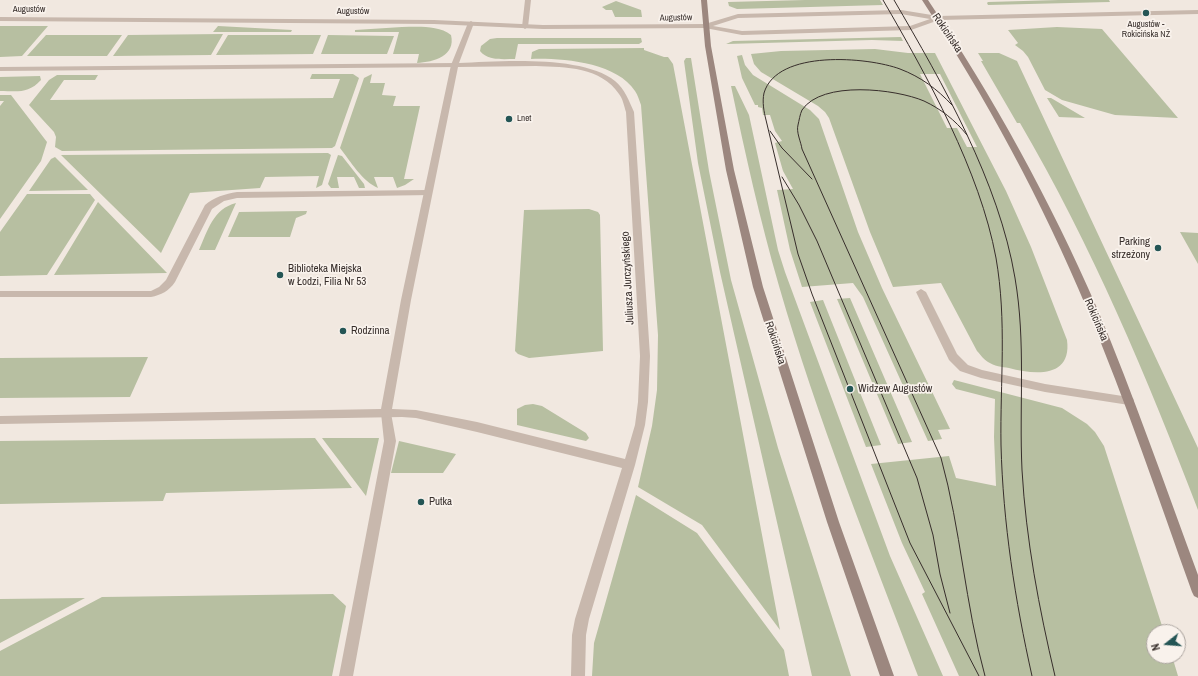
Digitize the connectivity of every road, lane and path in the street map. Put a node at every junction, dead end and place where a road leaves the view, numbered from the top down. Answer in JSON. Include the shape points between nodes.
{"nodes":[{"id":1,"x":528,"y":0,"type":"edge"},
{"id":2,"x":704,"y":0,"type":"edge"},
{"id":3,"x":925,"y":0,"type":"edge"},
{"id":4,"x":1198,"y":12,"type":"edge"},
{"id":5,"x":938,"y":18,"type":"junction"},
{"id":6,"x":0,"y":19,"type":"edge"},
{"id":7,"x":471,"y":23,"type":"junction"},
{"id":8,"x":705,"y":26,"type":"junction"},
{"id":9,"x":525,"y":27,"type":"junction"},
{"id":10,"x":455,"y":65,"type":"junction"},
{"id":11,"x":0,"y":69,"type":"edge"},
{"id":12,"x":428,"y":193,"type":"junction"},
{"id":13,"x":921,"y":292,"type":"dead end"},
{"id":14,"x":0,"y":294,"type":"edge"},
{"id":15,"x":1129,"y":401,"type":"junction"},
{"id":16,"x":386,"y":413,"type":"junction"},
{"id":17,"x":0,"y":420,"type":"edge"},
{"id":18,"x":629,"y":465,"type":"junction"},
{"id":19,"x":1198,"y":592,"type":"edge"},
{"id":20,"x":346,"y":676,"type":"edge"},
{"id":21,"x":578,"y":676,"type":"edge"},
{"id":22,"x":887,"y":676,"type":"edge"}],
"edges":[{"from":1,"to":9,"type":"street"},
{"from":2,"to":8,"type":"main road","name":"Rokicińska"},
{"from":3,"to":5,"type":"main road","name":"Rokicińska"},
{"from":4,"to":5,"type":"street","name":"Augustów"},
{"from":5,"to":8,"type":"street","name":"Augustów","via":[[901,12],[738,16]]},
{"from":5,"to":8,"type":"street","name":"Augustów","via":[[911,28],[894,29],[742,33]]},
{"from":5,"to":15,"type":"main road","name":"Rokicińska","via":[[1005,128],[1038,192],[1074,268]]},
{"from":6,"to":7,"type":"street","name":"Augustów"},
{"from":7,"to":9,"type":"street","name":"Augustów"},
{"from":7,"to":10,"type":"street"},
{"from":8,"to":9,"type":"street","name":"Augustów"},
{"from":8,"to":22,"type":"main road","name":"Rokicińska","via":[[730,170],[758,288],[833,522]]},
{"from":10,"to":11,"type":"street","name":"Juliusza Jurczyńskiego"},
{"from":10,"to":12,"type":"street"},
{"from":10,"to":18,"type":"street","name":"Juliusza Jurczyńskiego","via":[[573,66],[588,69],[609,79],[625,94],[630,112],[645,356],[640,425]]},
{"from":12,"to":14,"type":"street","via":[[226,197],[218,199],[208,207],[165,289],[151,294]]},
{"from":12,"to":16,"type":"street"},
{"from":13,"to":15,"type":"street","via":[[954,357],[964,368],[1045,388]]},
{"from":15,"to":19,"type":"main road","name":"Rokicińska"},
{"from":16,"to":17,"type":"street"},
{"from":16,"to":18,"type":"street","via":[[416,414],[477,427]]},
{"from":16,"to":20,"type":"street","via":[[390,441]]},
{"from":18,"to":21,"type":"street","name":"Juliusza Jurczyńskiego","via":[[582,620]]}]}
